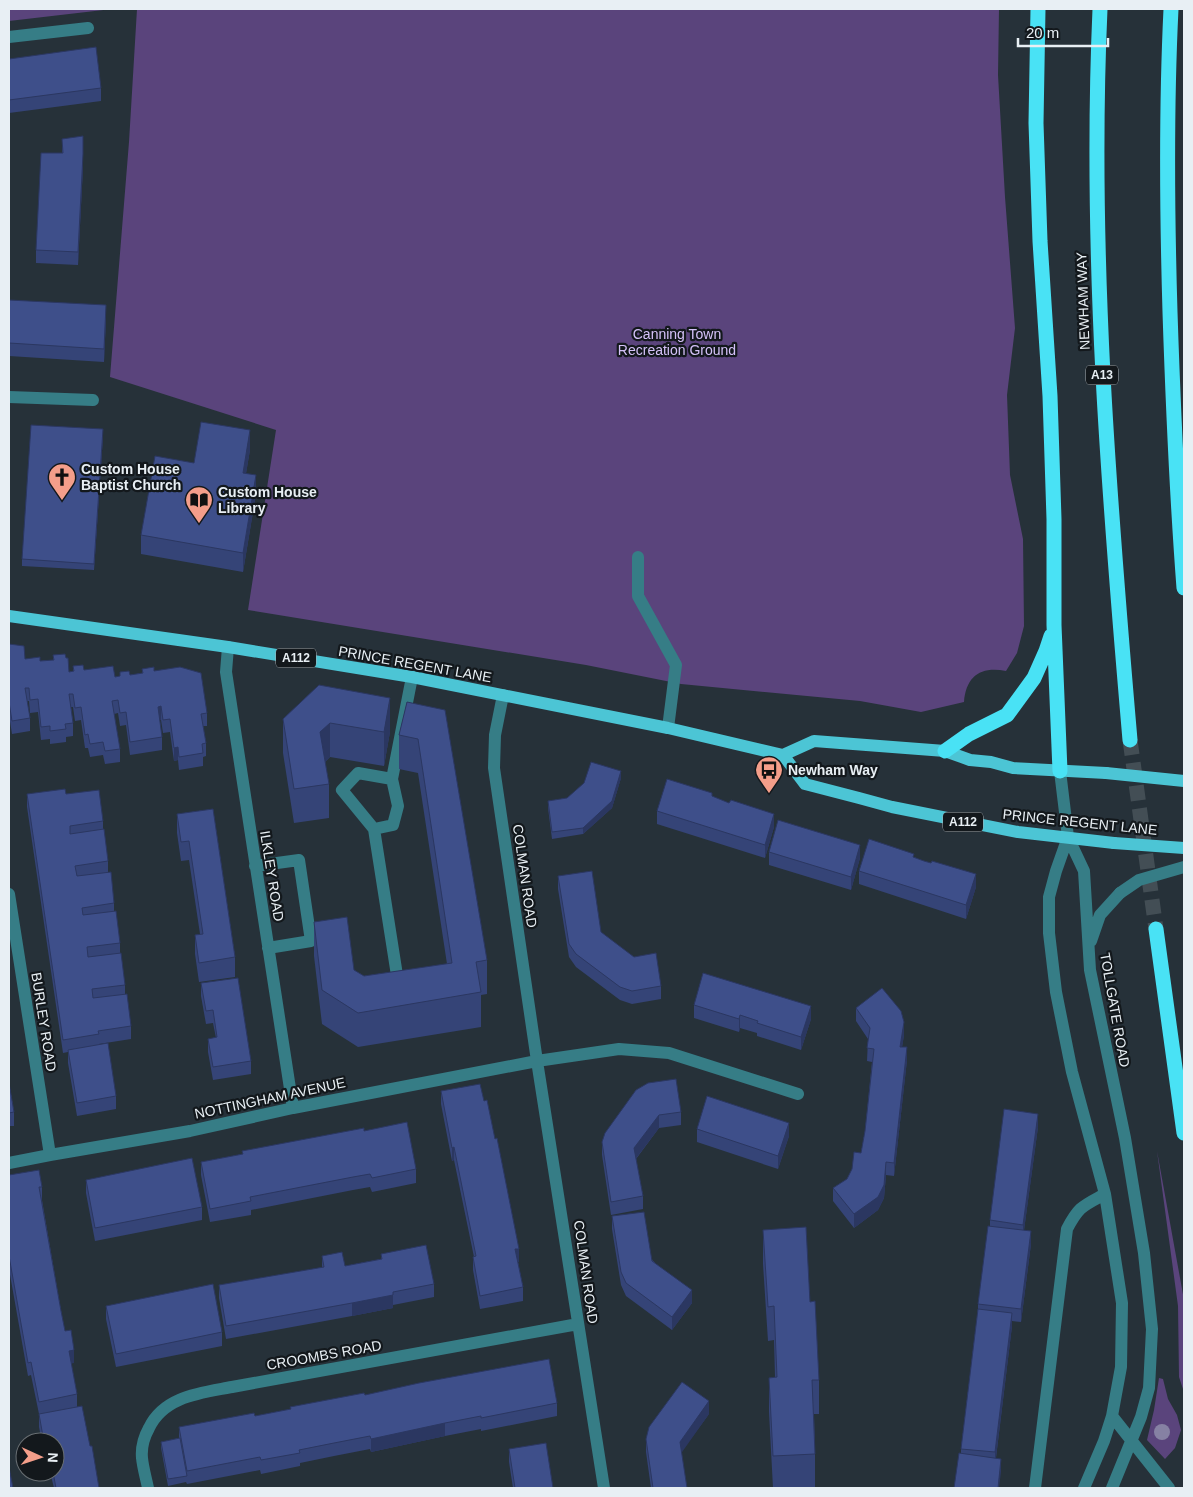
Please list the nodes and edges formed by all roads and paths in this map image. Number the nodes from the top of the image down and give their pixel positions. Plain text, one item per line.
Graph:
1 (1038, 9) edge
2 (1100, 9) edge
3 (1171, 9) edge
4 (88, 28) dead end
5 (9, 37) edge
6 (9, 396) edge
7 (93, 400) dead end
8 (638, 557) dead end
9 (1184, 588) edge
10 (9, 616) edge
11 (1054, 625) junction
12 (228, 648) junction
13 (412, 677) junction
14 (503, 695) junction
15 (668, 728) junction
16 (1130, 740) tunnel mouth
17 (945, 751) junction
18 (783, 755) junction
19 (1060, 771) junction
20 (392, 779) junction
21 (1184, 781) edge
22 (374, 829) junction
23 (1068, 837) junction
24 (1184, 848) edge
25 (255, 866) junction
26 (1184, 867) edge
27 (9, 894) edge
28 (1156, 929) tunnel mouth
29 (268, 948) junction
30 (1089, 949) junction
31 (399, 990) edge
32 (537, 1061) junction
33 (798, 1094) dead end
34 (293, 1108) junction
35 (1184, 1133) edge
36 (50, 1154) junction
37 (9, 1163) edge
38 (1105, 1194) junction
39 (578, 1324) junction
40 (1112, 1416) junction
41 (1130, 1441) junction
42 (148, 1488) edge
43 (604, 1488) edge
44 (1035, 1488) edge
45 (1084, 1488) edge
46 (1112, 1488) edge
47 (1169, 1488) edge

1 - 11 highway
2 - 16 highway, NEWHAM WAY / A13
3 - 9 highway
4 - 5 street
6 - 7 street
8 - 15 street
10 - 12 main road, PRINCE REGENT LANE / A112
11 - 17 highway
11 - 19 highway
12 - 13 main road, PRINCE REGENT LANE / A112
12 - 25 street, ILKLEY ROAD
13 - 14 main road, PRINCE REGENT LANE / A112
13 - 20 street
14 - 15 main road, PRINCE REGENT LANE / A112
14 - 32 street, COLMAN ROAD
15 - 18 main road, PRINCE REGENT LANE / A112
17 - 18 main road
17 - 19 main road
18 - 23 main road, PRINCE REGENT LANE / A112
19 - 21 main road, bridge
19 - 23 street
20 - 22 street
20 - 22 street
22 - 31 street
23 - 24 main road, PRINCE REGENT LANE / A112, bridge
23 - 30 street, TOLLGATE ROAD
23 - 38 street
25 - 29 street, ILKLEY ROAD
25 - 29 street
26 - 30 street, bridge
27 - 36 street, BURLEY ROAD
28 - 35 highway
29 - 34 street, ILKLEY ROAD
30 - 41 street, TOLLGATE ROAD
32 - 33 street
32 - 34 street, NOTTINGHAM AVENUE
32 - 39 street, COLMAN ROAD
34 - 36 street, NOTTINGHAM AVENUE
36 - 37 street, NOTTINGHAM AVENUE
38 - 40 street
38 - 44 street
39 - 42 street, CROOMBS ROAD
39 - 43 street, COLMAN ROAD
40 - 41 street
40 - 45 street
41 - 46 street, TOLLGATE ROAD
41 - 47 street

